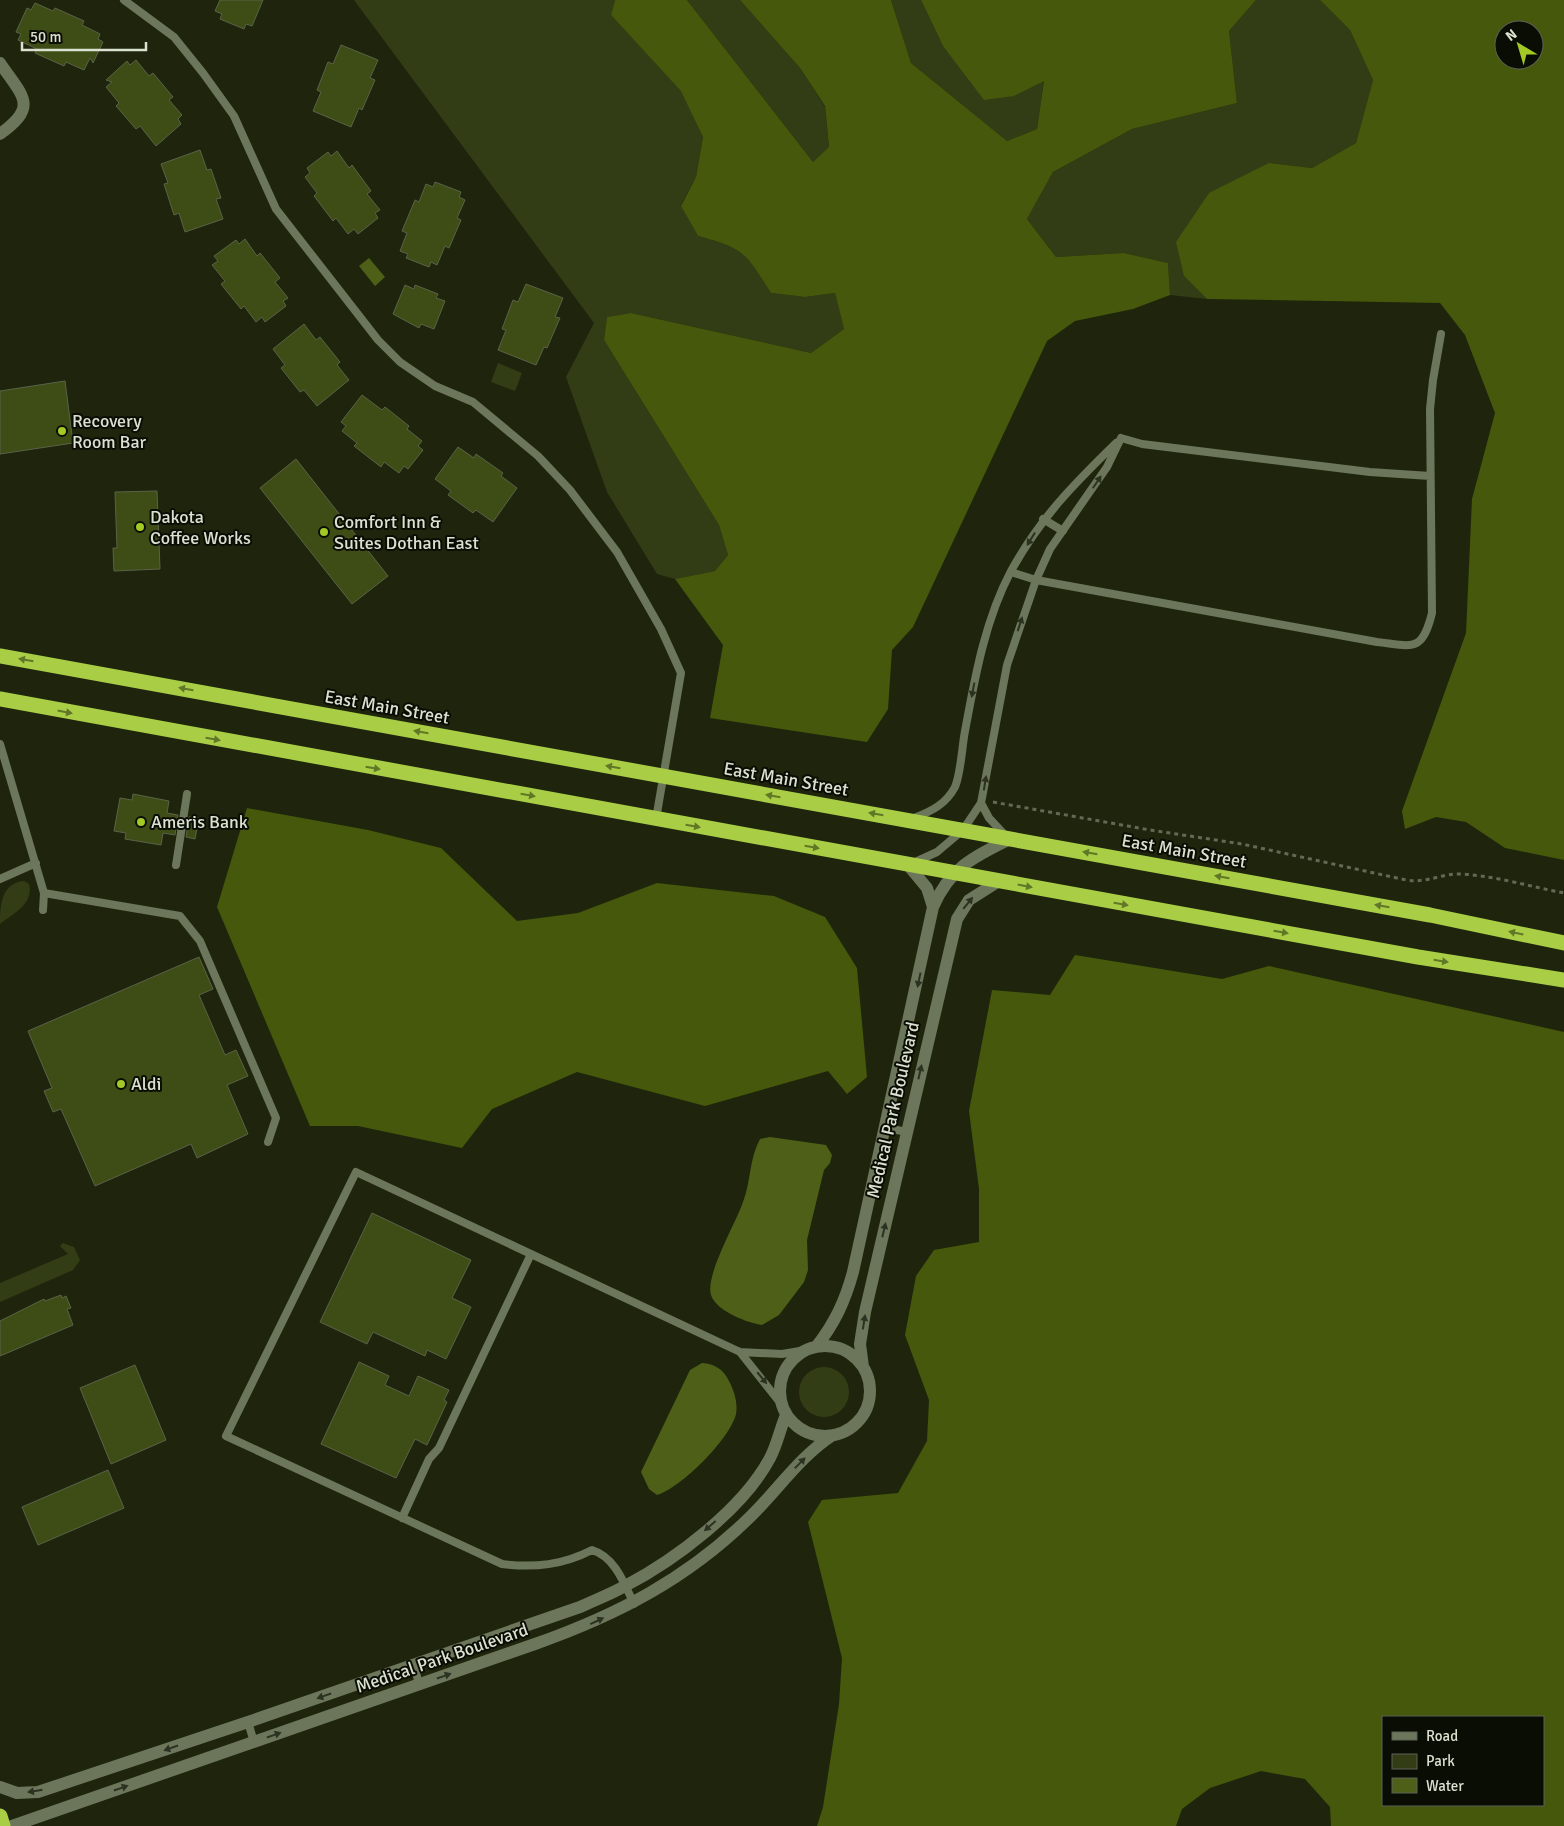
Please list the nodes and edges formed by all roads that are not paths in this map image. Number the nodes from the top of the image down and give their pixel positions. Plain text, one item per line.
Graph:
1 (124, 0) edge
2 (0, 63) edge
3 (0, 134) edge
4 (1441, 334) dead end
5 (1121, 438) junction
6 (1430, 476) junction
7 (1043, 520) junction
8 (1063, 532) junction
9 (1011, 572) junction
10 (1036, 580) junction
11 (0, 656) edge
12 (0, 700) edge
13 (0, 744) edge
14 (664, 776) junction
15 (187, 794) dead end
16 (982, 801) junction
17 (656, 819) junction
18 (910, 820) junction
19 (963, 830) junction
20 (1010, 839) junction
21 (36, 863) junction
22 (176, 865) dead end
23 (908, 865) junction
24 (954, 873) junction
25 (0, 878) edge
26 (999, 881) junction
27 (44, 893) junction
28 (933, 907) junction
29 (43, 910) dead end
30 (1564, 943) edge
31 (1564, 980) edge
32 (887, 1128) junction
33 (906, 1132) junction
34 (268, 1142) dead end
35 (531, 1254) junction
36 (811, 1349) junction
37 (740, 1352) junction
38 (863, 1367) junction
39 (784, 1410) junction
40 (834, 1435) junction
41 (402, 1518) junction
42 (625, 1586) junction
43 (634, 1604) junction
44 (414, 1665) junction
45 (419, 1684) junction
46 (248, 1722) junction
47 (254, 1742) junction
48 (0, 1787) edge
49 (0, 1816) edge
50 (4, 1826) edge
51 (12, 1826) edge

1 - 14 lane
2 - 3 street
4 - 6 lane
5 - 6 lane
5 - 7 lane
8 -> 5 lane
6 - 10 lane
7 - 8 lane
7 -> 9 lane
8 - 10 lane
9 - 10 lane
9 -> 18 lane
16 -> 10 lane
14 -> 11 highway, East Main Street
12 -> 17 highway
13 - 21 lane
14 - 17 lane
18 -> 14 highway, East Main Street
15 - 22 lane
16 - 19 lane
16 - 20 lane
17 -> 23 highway
18 - 19 highway, East Main Street
19 - 20 highway, East Main Street
19 - 23 lane
20 - 24 street, Medical Park Boulevard
30 -> 20 highway, East Main Street
21 - 25 lane
21 - 27 lane
23 - 24 highway
23 - 28 street
24 - 26 highway
24 - 28 street, Medical Park Boulevard
26 -> 31 highway
33 -> 26 street, Medical Park Boulevard
27 - 29 lane
27 - 34 lane
28 -> 32 street, Medical Park Boulevard
32 - 33 lane
32 - 36 street, Medical Park Boulevard
38 -> 33 street, Medical Park Boulevard
35 - 37 lane
35 - 41 lane
35 - 41 lane
36 - 37 lane
36 - 38 street
36 - 39 street
37 -> 39 lane
38 - 40 street
39 - 40 street
39 -> 42 street, Medical Park Boulevard
43 -> 40 street, Medical Park Boulevard
41 - 42 lane
42 - 43 lane
42 - 44 street, Medical Park Boulevard
45 -> 43 street, Medical Park Boulevard
44 - 45 lane
44 -> 46 street, Medical Park Boulevard
47 -> 45 street, Medical Park Boulevard
46 - 47 lane
46 -> 48 street, Medical Park Boulevard
51 -> 47 street, Medical Park Boulevard
49 - 50 highway

